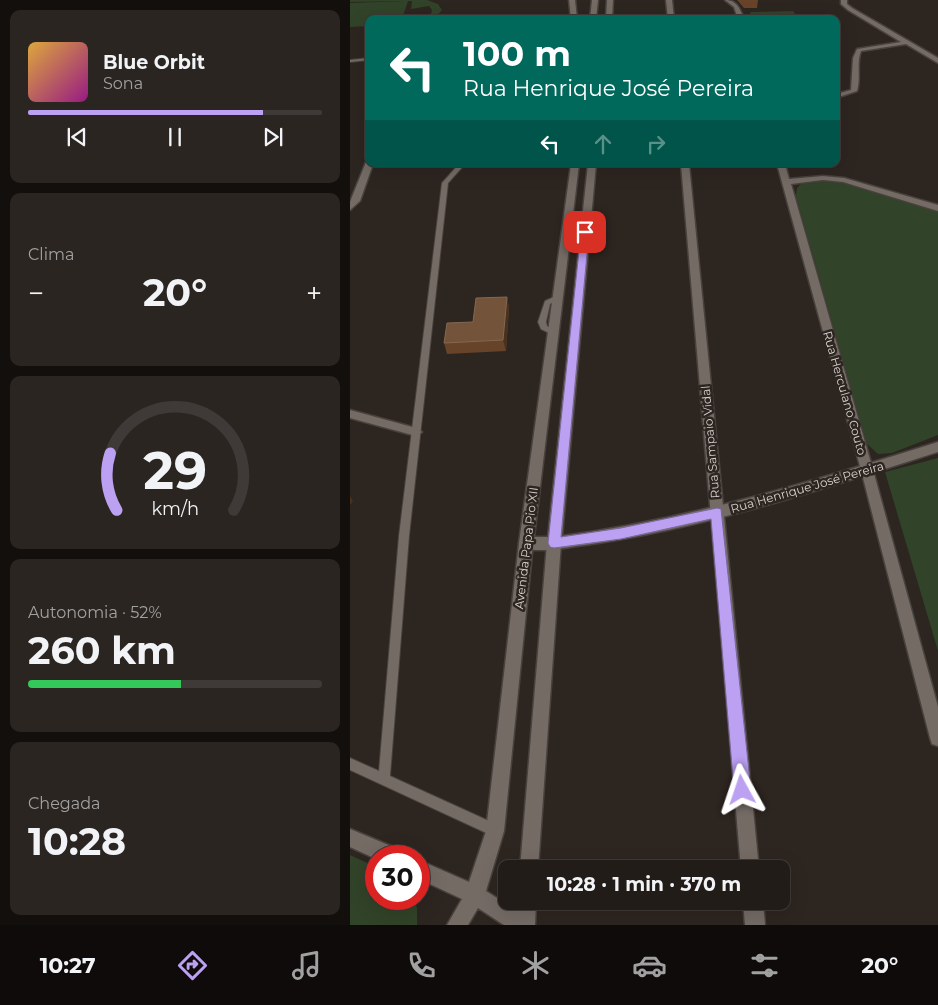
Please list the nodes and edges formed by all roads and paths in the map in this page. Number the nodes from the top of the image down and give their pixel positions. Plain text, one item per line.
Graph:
1 (572, 0) edge
2 (595, 0) edge
3 (610, 0) edge
4 (669, 0) edge
5 (728, 0) edge
6 (844, 0) edge
7 (574, 15) edge
8 (593, 15) edge
9 (609, 15) edge
10 (671, 15) edge
11 (739, 15) edge
12 (904, 42) junction
13 (365, 59) edge
14 (350, 61) edge
15 (938, 61) edge
16 (840, 95) edge
17 (368, 167) edge
18 (459, 167) edge
19 (575, 167) edge
20 (592, 167) edge
21 (685, 167) edge
22 (782, 167) edge
23 (786, 182) junction
24 (350, 206) edge
25 (938, 208) edge
26 (566, 232) junction
27 (585, 232) junction
28 (549, 364) junction
29 (572, 364) junction
30 (350, 414) edge
31 (416, 432) junction
32 (938, 447) edge
33 (867, 470) junction
34 (717, 513) junction
35 (526, 543) junction
36 (554, 543) junction
37 (938, 738) edge
38 (350, 764) edge
39 (384, 780) junction
40 (495, 831) junction
41 (350, 838) edge
42 (366, 845) edge
43 (530, 860) edge
44 (749, 860) edge
45 (430, 874) edge
46 (475, 895) junction
47 (525, 910) edge
48 (754, 910) edge
49 (457, 925) edge
50 (523, 925) edge
51 (755, 925) edge

1 - 7 street
2 - 8 street
3 - 9 street
4 - 10 street
5 - 11 street
6 - 12 street
12 - 15 street
12 - 16 street
13 - 14 lane
17 - 24 street
18 - 31 lane
19 - 26 street, Avenida Papa Pio XII
20 - 27 street
21 - 34 street, Rua Sampaio Vidal
22 - 23 street, Rua Herculano Couto
23 - 25 street
23 - 33 street, Rua Herculano Couto
26 - 27 street
26 - 28 street, Avenida Papa Pio XII
27 - 29 street
28 - 29 street
28 - 35 street, Avenida Papa Pio XII
29 - 36 street
30 - 31 street
31 - 39 lane
32 - 33 street, Rua Henrique José Pereira
33 - 34 street, Rua Henrique José Pereira
33 - 37 street, Rua Herculano Couto
34 - 36 street, Rua Henrique José Pereira
34 - 44 street, Rua Sampaio Vidal
35 - 36 street, Rua Henrique José Pereira
35 - 40 street, Avenida Papa Pio XII
36 - 43 street
38 - 39 lane
39 - 40 lane
40 - 46 street, Avenida Papa Pio XII
41 - 42 street
45 - 46 street
46 - 49 street, Avenida Papa Pio XII
46 - 50 street
47 - 50 street
48 - 51 street

